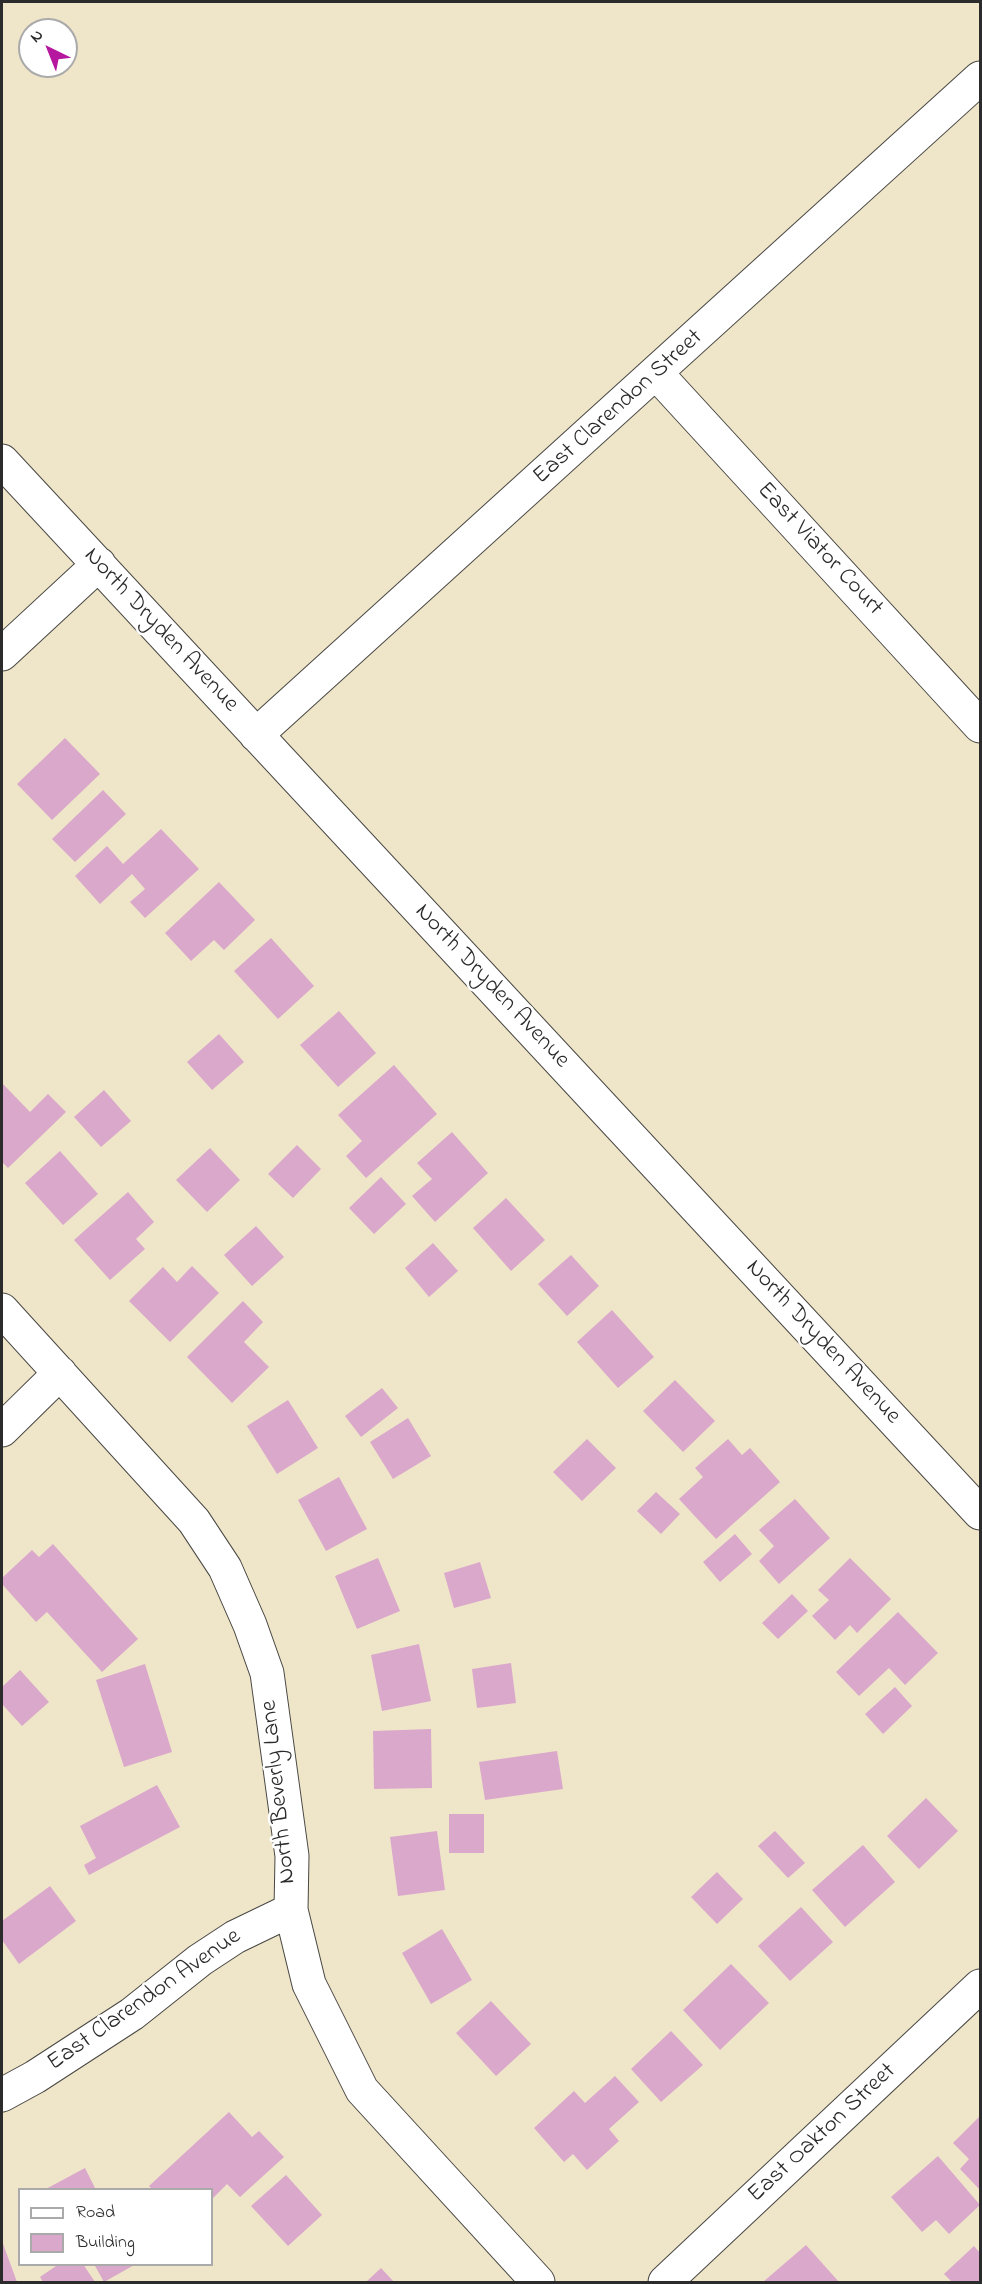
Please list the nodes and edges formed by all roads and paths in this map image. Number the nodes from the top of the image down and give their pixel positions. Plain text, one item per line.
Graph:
1 (981, 78) edge
2 (657, 374) junction
3 (2, 461) edge
4 (99, 564) junction
5 (2, 654) edge
6 (981, 726) edge
7 (256, 735) junction
8 (2, 1310) edge
9 (60, 1373) junction
10 (2, 1430) edge
11 (981, 1513) edge
12 (291, 1910) junction
13 (981, 1986) edge
14 (2, 2095) edge
15 (538, 2283) edge
16 (665, 2283) edge

1 - 2 street, East Clarendon Street
2 - 6 street, East Viator Court
2 - 7 street, East Clarendon Street
3 - 4 street, North Dryden Avenue
4 - 5 street
4 - 7 street, North Dryden Avenue
7 - 11 street, North Dryden Avenue
8 - 9 street, North Beverly Lane
9 - 10 street
9 - 12 street, North Beverly Lane
12 - 14 street, East Clarendon Avenue
12 - 15 street, North Beverly Lane
13 - 16 street, East Oakton Street

